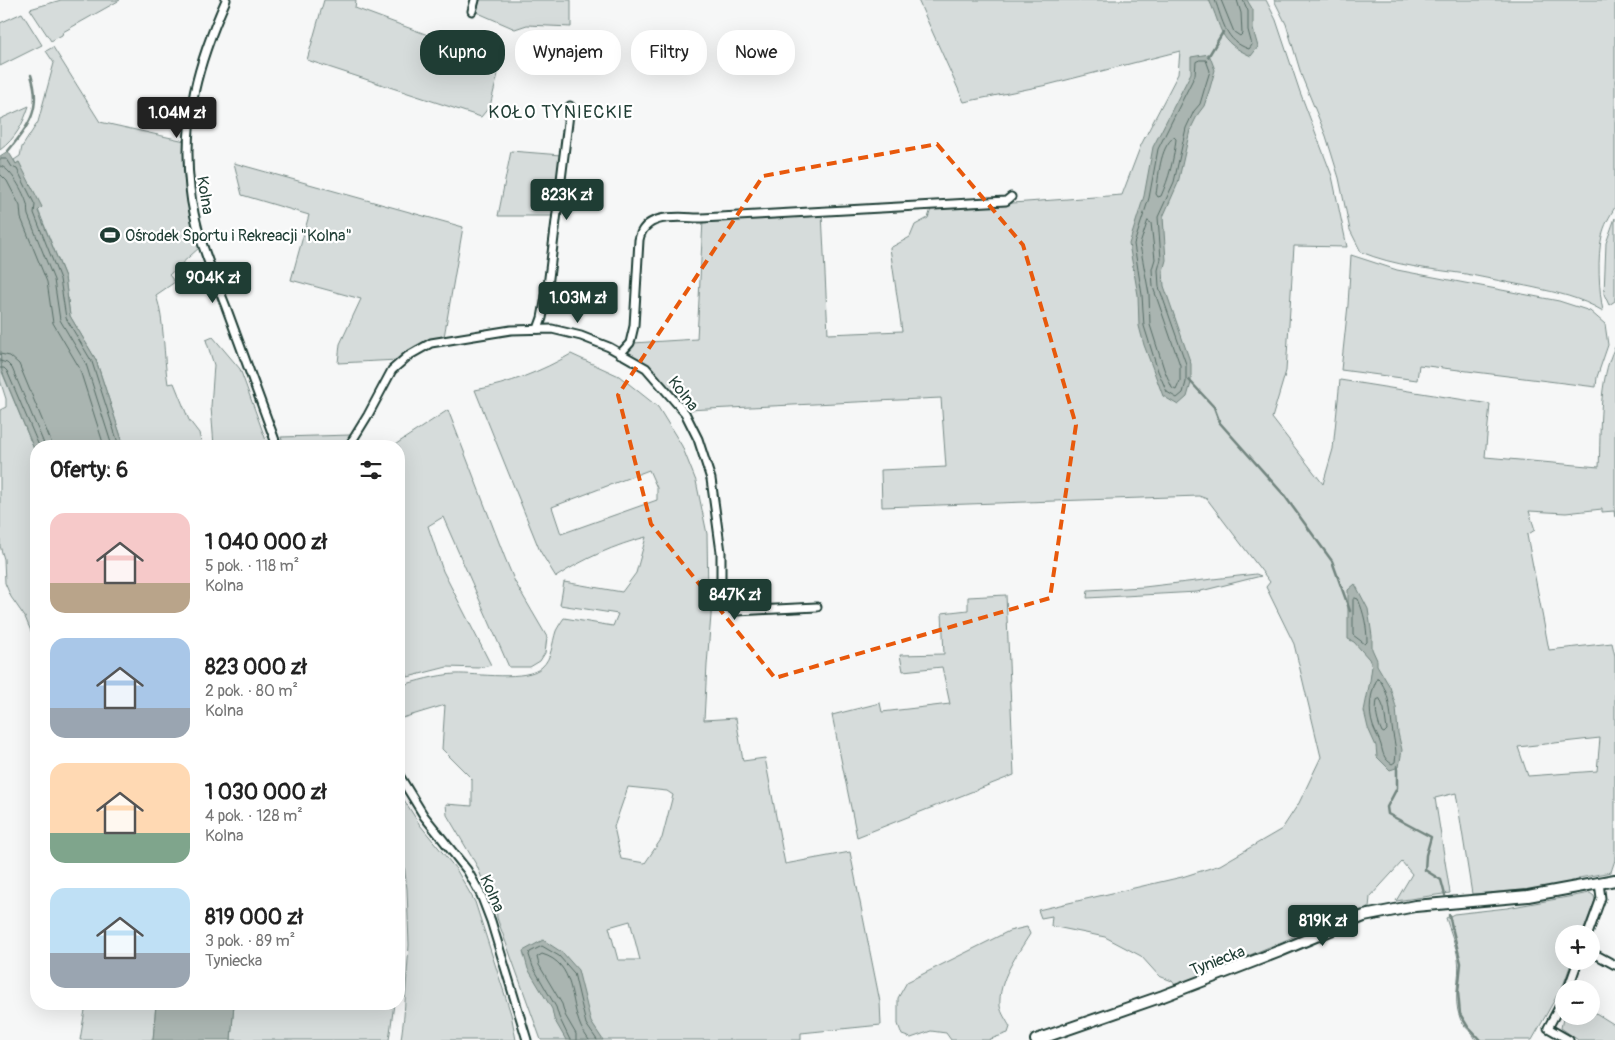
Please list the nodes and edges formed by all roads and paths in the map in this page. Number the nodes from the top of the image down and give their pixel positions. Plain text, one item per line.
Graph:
1 (226, 0) edge
2 (475, 0) edge
3 (472, 11) dead end
4 (570, 106) dead end
5 (1011, 197) dead end
6 (538, 329) junction
7 (620, 354) junction
8 (275, 440) edge
9 (353, 440) edge
10 (817, 607) dead end
11 (405, 785) edge
12 (1615, 880) edge
13 (1599, 883) junction
14 (1591, 925) edge
15 (1600, 957) edge
16 (1615, 965) edge
17 (1555, 1015) edge
18 (528, 1040) edge
19 (1036, 1040) edge
20 (1569, 1040) edge

1 - 8 street, Kolna
2 - 3 street
4 - 6 street
5 - 7 street
6 - 7 street, Kolna
6 - 9 street, Kolna
7 - 10 street, Kolna
11 - 18 street, Kolna
12 - 13 street, Tyniecka
13 - 14 street
13 - 19 street, Tyniecka
15 - 16 street
17 - 20 street

